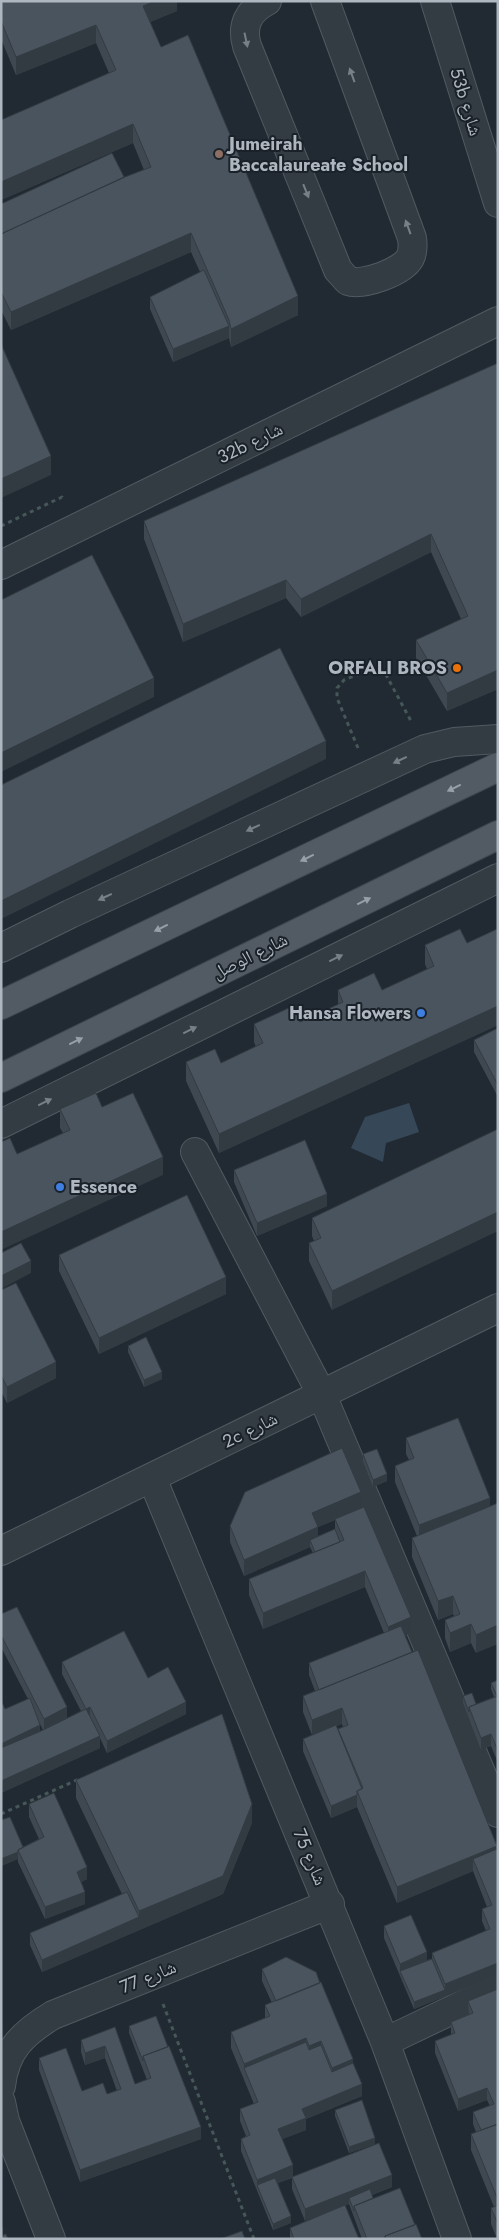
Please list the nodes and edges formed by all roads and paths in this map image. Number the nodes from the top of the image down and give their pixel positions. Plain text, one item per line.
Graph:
1 (267, 1) edge
2 (325, 1) edge
3 (435, 1) edge
4 (498, 203) edge
5 (498, 321) edge
6 (1, 565) edge
7 (498, 739) edge
8 (425, 749) junction
9 (498, 767) edge
10 (369, 774) junction
11 (498, 835) edge
12 (497, 882) edge
13 (1, 948) edge
14 (1, 1005) edge
15 (1, 1078) edge
16 (1, 1124) edge
17 (195, 1152) dead end
18 (498, 1308) edge
19 (322, 1395) junction
20 (152, 1478) junction
21 (1, 1551) edge
22 (83, 1778) edge
23 (498, 1813) edge
24 (1, 1814) edge
25 (330, 1904) junction
26 (152, 1975) junction
27 (498, 1988) edge
28 (386, 2042) junction
29 (1, 2086) edge
30 (1, 2102) edge
31 (51, 2239) edge
32 (254, 2239) edge
33 (457, 2239) edge

1 -> 2 street
3 - 4 street, 53b شارع
5 - 6 street, 32b شارع
7 - 8 street
8 -> 10 street
8 - 10 path
9 -> 14 main road
10 -> 13 street
15 -> 11 main road, شارع الوصل
16 -> 12 street
17 - 19 street
18 - 19 street, 2c شارع
19 - 20 street, 2c شارع
19 - 23 street
20 - 21 street, 2c شارع
20 - 25 street, شارع 75
22 - 24 path
25 - 26 street, شارع 77
25 - 28 street, شارع 75
26 - 29 street, شارع 77
26 - 32 path
27 - 28 street
28 - 33 street, شارع 75
30 - 31 street

